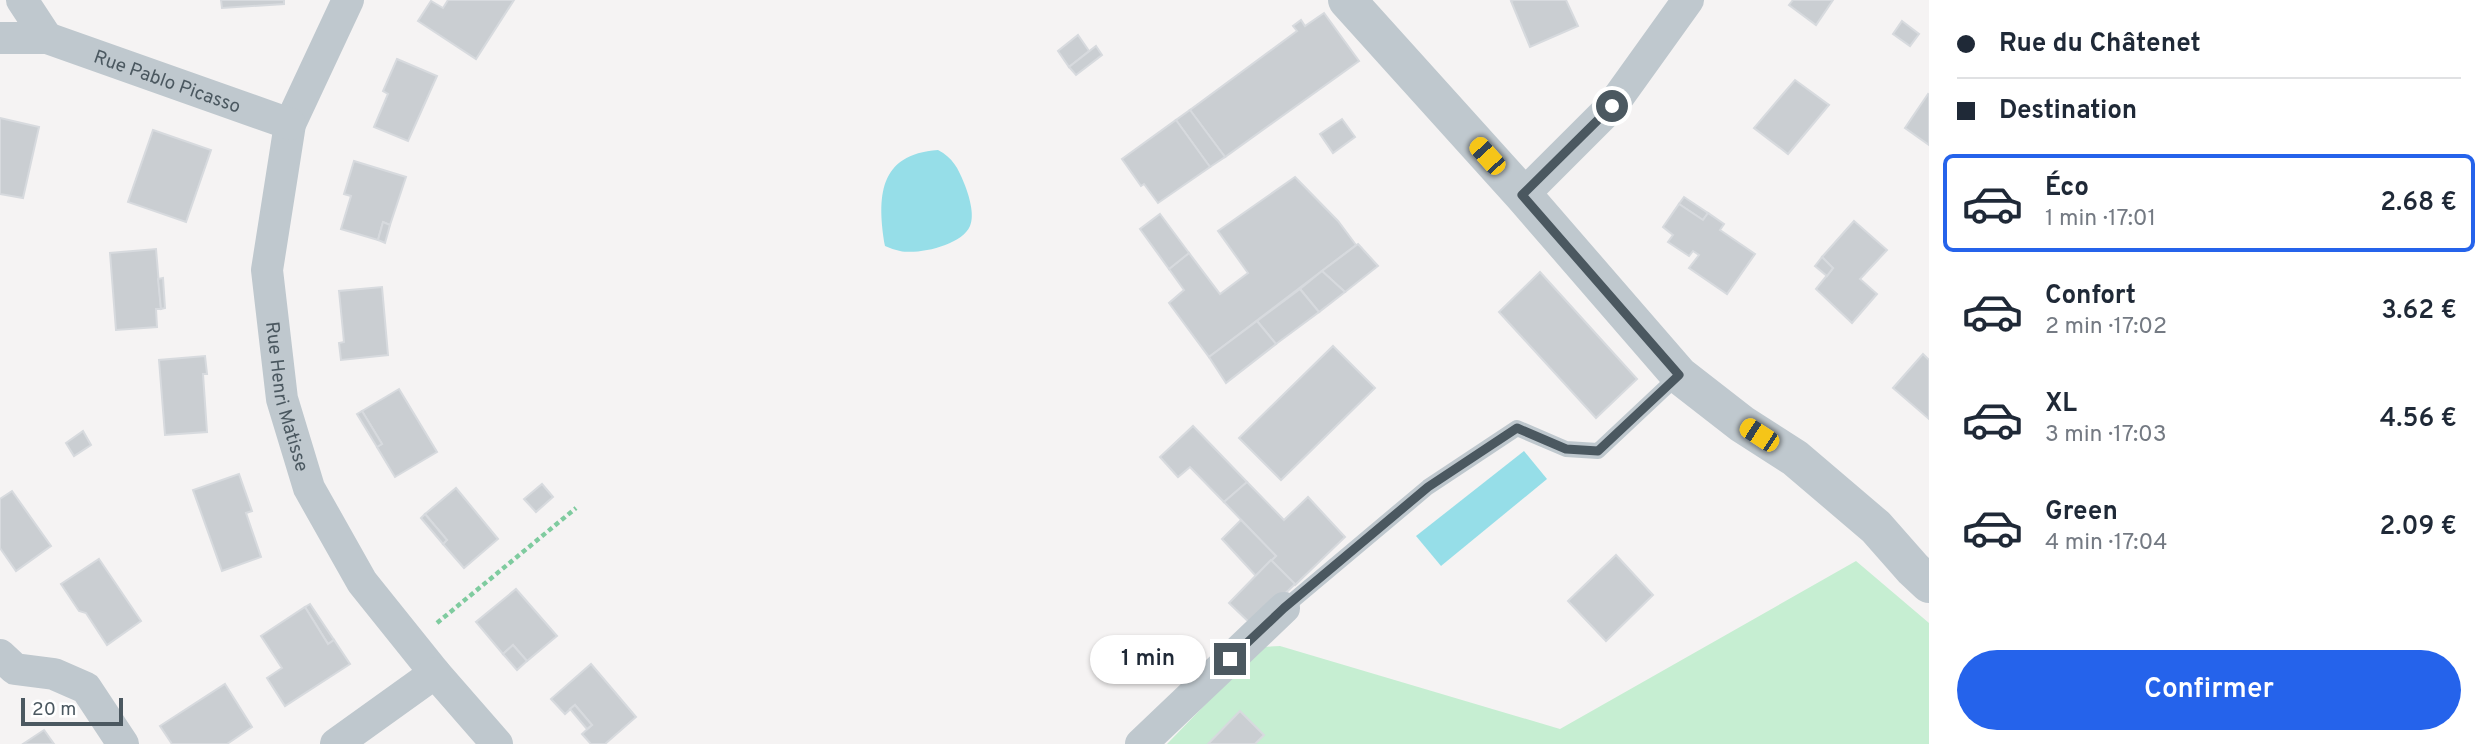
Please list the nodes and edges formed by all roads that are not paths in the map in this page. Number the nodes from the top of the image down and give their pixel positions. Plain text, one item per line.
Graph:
1 (22, 0) edge
2 (348, 0) edge
3 (1347, 0) edge
4 (1688, 0) edge
5 (0, 38) edge
6 (47, 38) junction
7 (290, 124) junction
8 (1522, 195) junction
9 (1679, 375) junction
10 (1929, 584) edge
11 (1284, 608) joint
12 (0, 655) edge
13 (435, 673) junction
14 (123, 744) edge
15 (336, 744) edge
16 (497, 744) edge
17 (1141, 744) edge

1 - 6 street
2 - 7 street, Rue Henri Matisse
3 - 8 street
4 - 8 street
5 - 6 street, Rue Pablo Picasso
6 - 7 street, Rue Pablo Picasso
7 - 13 street, Rue Henri Matisse
8 - 9 street
9 - 10 street
9 - 11 lane
11 - 17 street
12 - 14 street
13 - 15 street
13 - 16 street, Rue Henri Matisse

